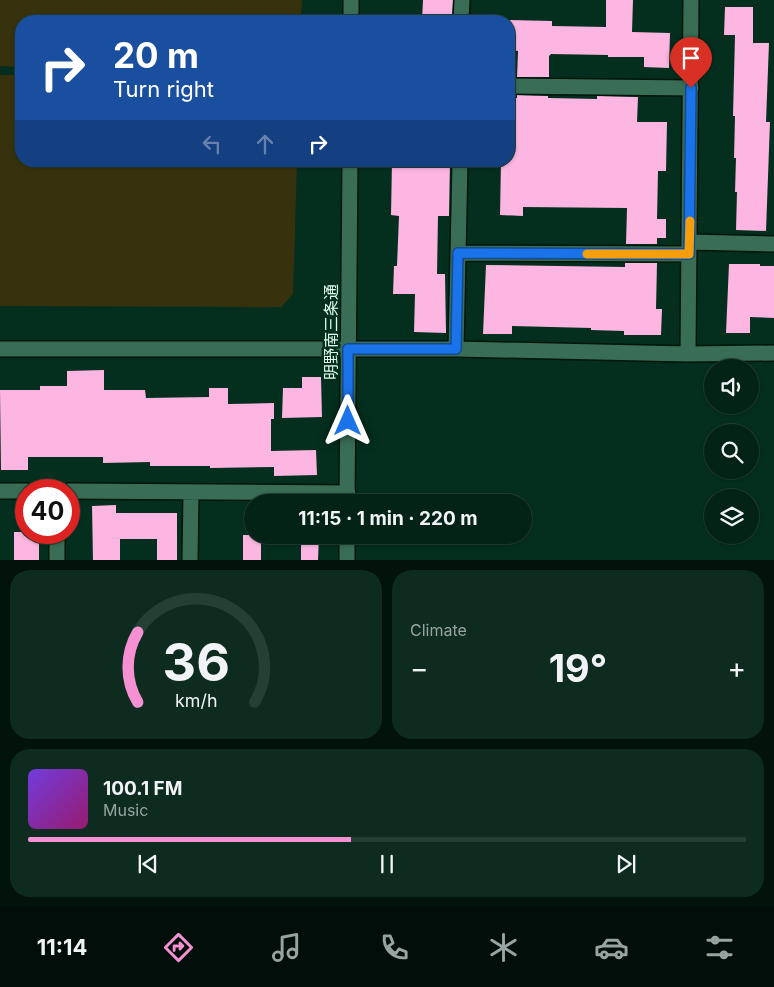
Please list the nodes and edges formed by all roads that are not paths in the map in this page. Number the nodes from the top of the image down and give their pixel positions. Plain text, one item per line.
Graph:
1 (352, 0) edge
2 (462, 0) edge
3 (692, 0) edge
4 (351, 15) edge
5 (461, 15) edge
6 (515, 86) edge
7 (691, 88) junction
8 (350, 167) edge
9 (460, 167) edge
10 (774, 244) edge
11 (689, 248) junction
12 (458, 253) junction
13 (0, 349) edge
14 (348, 349) junction
15 (456, 349) junction
16 (774, 353) edge
17 (688, 354) junction
18 (15, 490) edge
19 (0, 491) edge
20 (80, 491) edge
21 (191, 492) junction
22 (244, 494) edge
23 (347, 494) edge
24 (57, 544) edge
25 (347, 544) edge
26 (57, 560) edge
27 (190, 560) edge
28 (347, 560) edge

1 - 4 street
2 - 5 street
3 - 7 street
6 - 7 street
7 - 11 street
8 - 14 street, 明野南三条通
9 - 12 street
10 - 11 street
11 - 12 street
11 - 17 street
12 - 15 street
13 - 14 street
14 - 15 street
14 - 23 street, 明野南三条通
15 - 17 street
16 - 17 street
18 - 19 street
20 - 21 street
21 - 22 street
21 - 27 street
24 - 26 street
25 - 28 street

